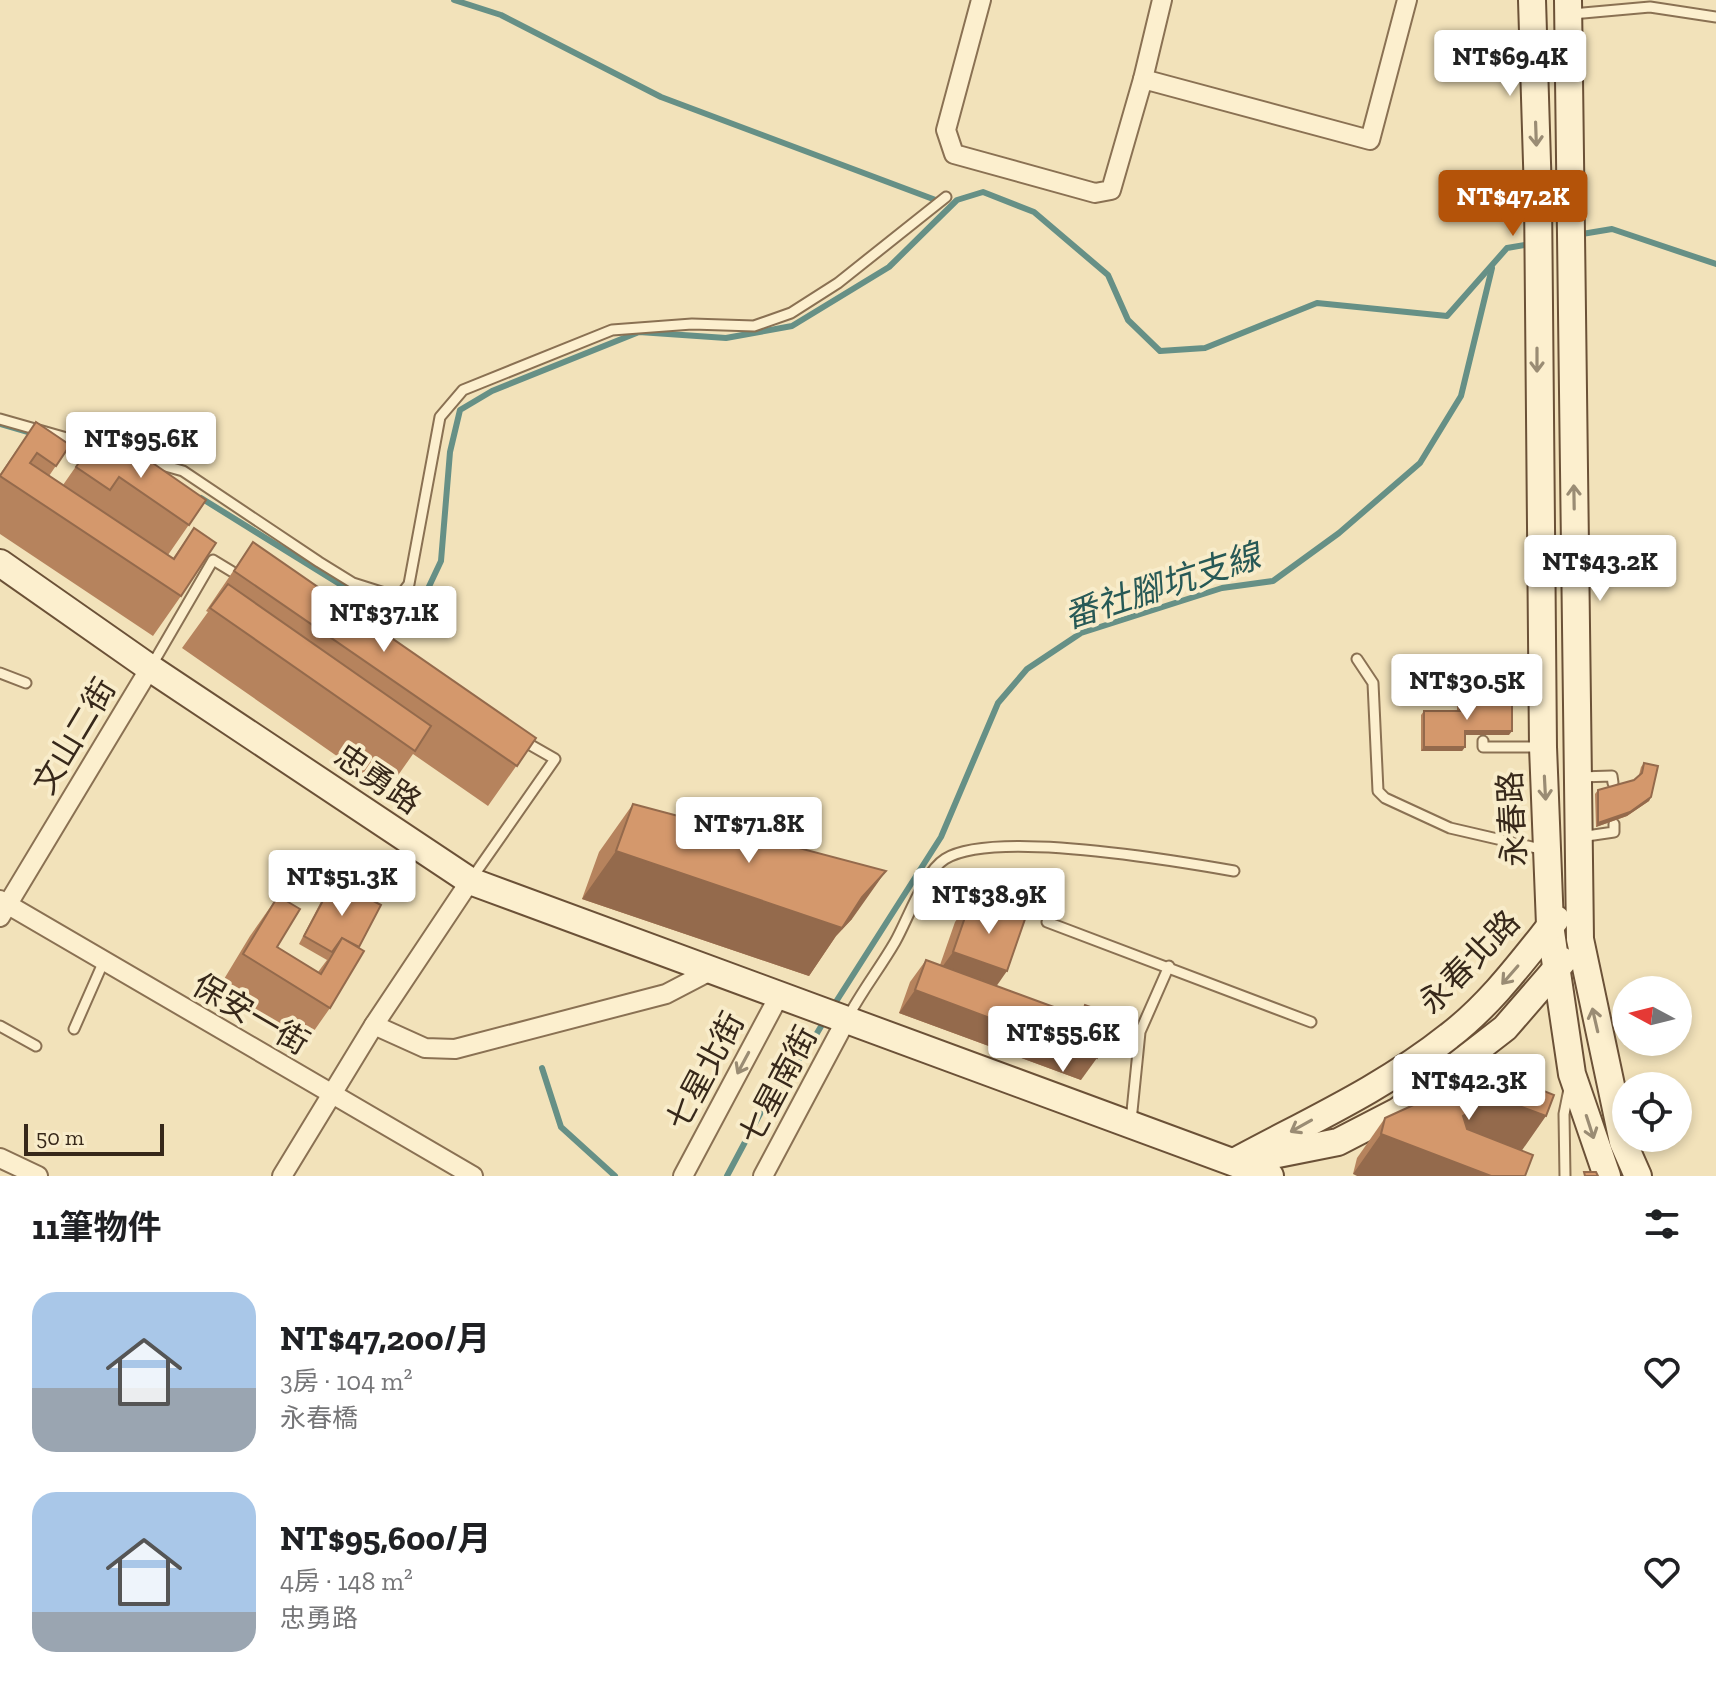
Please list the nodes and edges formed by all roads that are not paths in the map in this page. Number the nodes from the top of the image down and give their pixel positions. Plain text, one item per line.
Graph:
1 (981, 0) edge
2 (1162, 0) edge
3 (1407, 0) edge
4 (1532, 0) edge
5 (1568, 7) edge
6 (1716, 17) edge
7 (1143, 79) junction
8 (946, 197) dead end
9 (0, 419) edge
10 (0, 563) edge
11 (255, 584) edge
12 (1357, 659) dead end
13 (150, 668) junction
14 (0, 673) edge
15 (1542, 678) junction
16 (26, 683) dead end
17 (1482, 698) edge
18 (516, 737) edge
19 (1483, 741) dead end
20 (1543, 747) junction
21 (1577, 777) junction
22 (1613, 783) edge
23 (1614, 824) edge
24 (1577, 838) junction
25 (1548, 851) junction
26 (1234, 871) dead end
27 (470, 881) junction
28 (1577, 893) junction
29 (2, 907) edge
30 (1047, 922) dead end
31 (1550, 925) junction
32 (1580, 939) junction
33 (103, 963) junction
34 (1169, 966) junction
35 (714, 969) junction
36 (1556, 969) junction
37 (789, 998) junction
38 (840, 1018) junction
39 (1311, 1022) dead end
40 (374, 1025) junction
41 (0, 1026) edge
42 (74, 1029) dead end
43 (36, 1046) dead end
44 (1572, 1074) junction
45 (330, 1095) junction
46 (1130, 1124) junction
47 (0, 1158) edge
48 (1232, 1169) edge
49 (1643, 1174) edge
50 (38, 1176) edge
51 (282, 1176) edge
52 (473, 1176) edge
53 (683, 1176) edge
54 (763, 1176) edge
55 (1270, 1176) edge
56 (1565, 1176) edge
57 (1607, 1176) edge

1 - 7 street
2 - 7 street
3 - 7 street
4 -> 15 street, 永春路
5 - 6 lane
21 -> 5 street, 永春路
8 - 9 lane
10 - 13 street, 忠勇路
11 - 13 lane
12 - 25 lane
13 - 27 street, 忠勇路
13 - 29 street, 文山二街
14 - 16 lane
15 - 17 lane
15 - 20 street, 永春路
18 - 27 lane
19 - 20 lane
20 -> 25 street, 永春路
21 - 22 lane
21 - 24 street, 永春路
23 - 24 lane
24 - 28 street, 永春路
25 - 31 street, 永春路
26 - 38 lane
27 - 35 street, 忠勇路
27 - 40 street
28 - 31 street, 永春北路
28 - 32 street, 永春路
29 - 33 street, 保安一街
30 - 34 lane
31 - 36 street, 永春路
31 -> 48 street, 永春北路
32 - 36 street, 永春北路
49 -> 32 street, 永春路
33 - 42 lane
33 - 45 street, 保安一街
34 - 39 lane
34 - 46 lane
35 - 37 street, 忠勇路
35 - 40 street
36 - 44 street, 永春路
36 - 48 street, 永春北路
37 - 38 street, 忠勇路
37 -> 53 street, 七星北街
38 - 46 street
38 - 54 street, 七星南街
40 - 45 street
41 - 43 lane
44 - 56 lane
44 -> 57 street, 永春路
45 - 51 street
45 - 52 street, 保安一街
46 - 48 street
47 - 50 street
48 - 55 street

